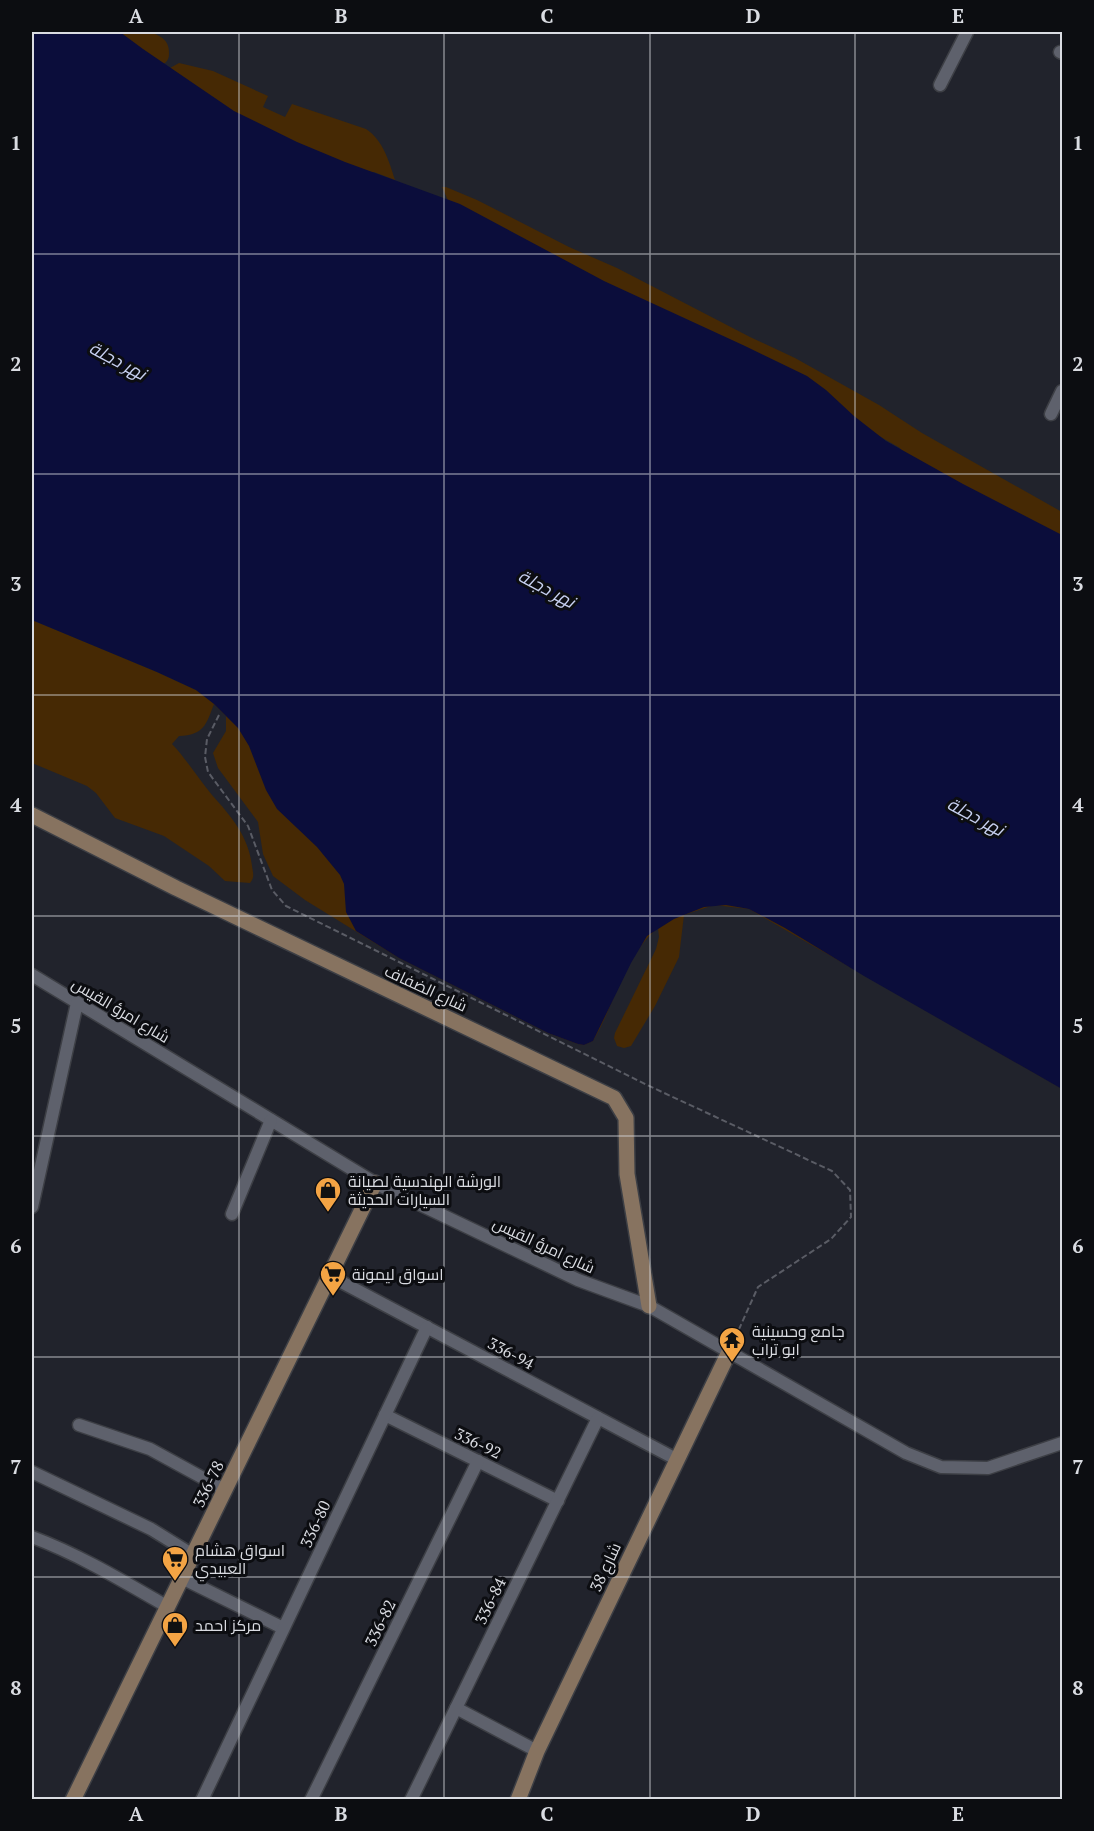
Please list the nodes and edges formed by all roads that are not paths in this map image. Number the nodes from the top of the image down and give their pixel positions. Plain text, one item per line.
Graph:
1 (967, 32) edge
2 (940, 85) dead end
3 (1062, 391) edge
4 (1051, 414) dead end
5 (32, 815) edge
6 (32, 975) edge
7 (77, 1003) junction
8 (271, 1120) junction
9 (375, 1183) junction
10 (32, 1207) edge
11 (232, 1214) dead end
12 (330, 1276) junction
13 (649, 1306) junction
14 (427, 1327) junction
15 (729, 1352) junction
16 (385, 1415) junction
17 (598, 1418) junction
18 (79, 1425) dead end
19 (1062, 1443) edge
20 (676, 1459) junction
21 (478, 1461) junction
22 (32, 1472) edge
23 (225, 1490) junction
24 (558, 1501) junction
25 (32, 1537) edge
26 (193, 1555) junction
27 (182, 1578) junction
28 (168, 1607) junction
29 (284, 1628) junction
30 (456, 1708) junction
31 (537, 1751) junction
32 (73, 1800) edge
33 (202, 1800) edge
34 (311, 1800) edge
35 (411, 1800) edge
36 (518, 1800) edge

1 - 2 street
3 - 4 street
5 - 13 street, شارع الضفاف
6 - 7 street, شارع امرؤ القيس
7 - 8 street, شارع امرؤ القيس
7 - 10 street
8 - 9 street, شارع امرؤ القيس
8 - 11 street
9 - 12 street, 336-78
9 - 13 street, شارع امرؤ القيس
12 - 14 street, 336-94
12 - 23 street, 336-78
13 - 15 street, شارع امرؤ القيس
14 - 16 street, 336-80
14 - 17 street, 336-94
15 - 19 street, شارع امرؤ القيس
15 - 20 street, شارع 38
16 - 21 street, 336-92
16 - 29 street, 336-80
17 - 20 street, 336-94
17 - 24 street, 336-84
18 - 23 street
20 - 31 street, شارع 38
21 - 24 street, 336-92
21 - 34 street, 336-82
22 - 26 street
23 - 26 street, 336-78
24 - 30 street, 336-84
25 - 28 street
26 - 27 street, 336-78
27 - 28 street, 336-78
27 - 29 street
28 - 32 street, 336-78
29 - 33 street, 336-80
30 - 31 street
30 - 35 street, 336-84
31 - 36 street, شارع 38

